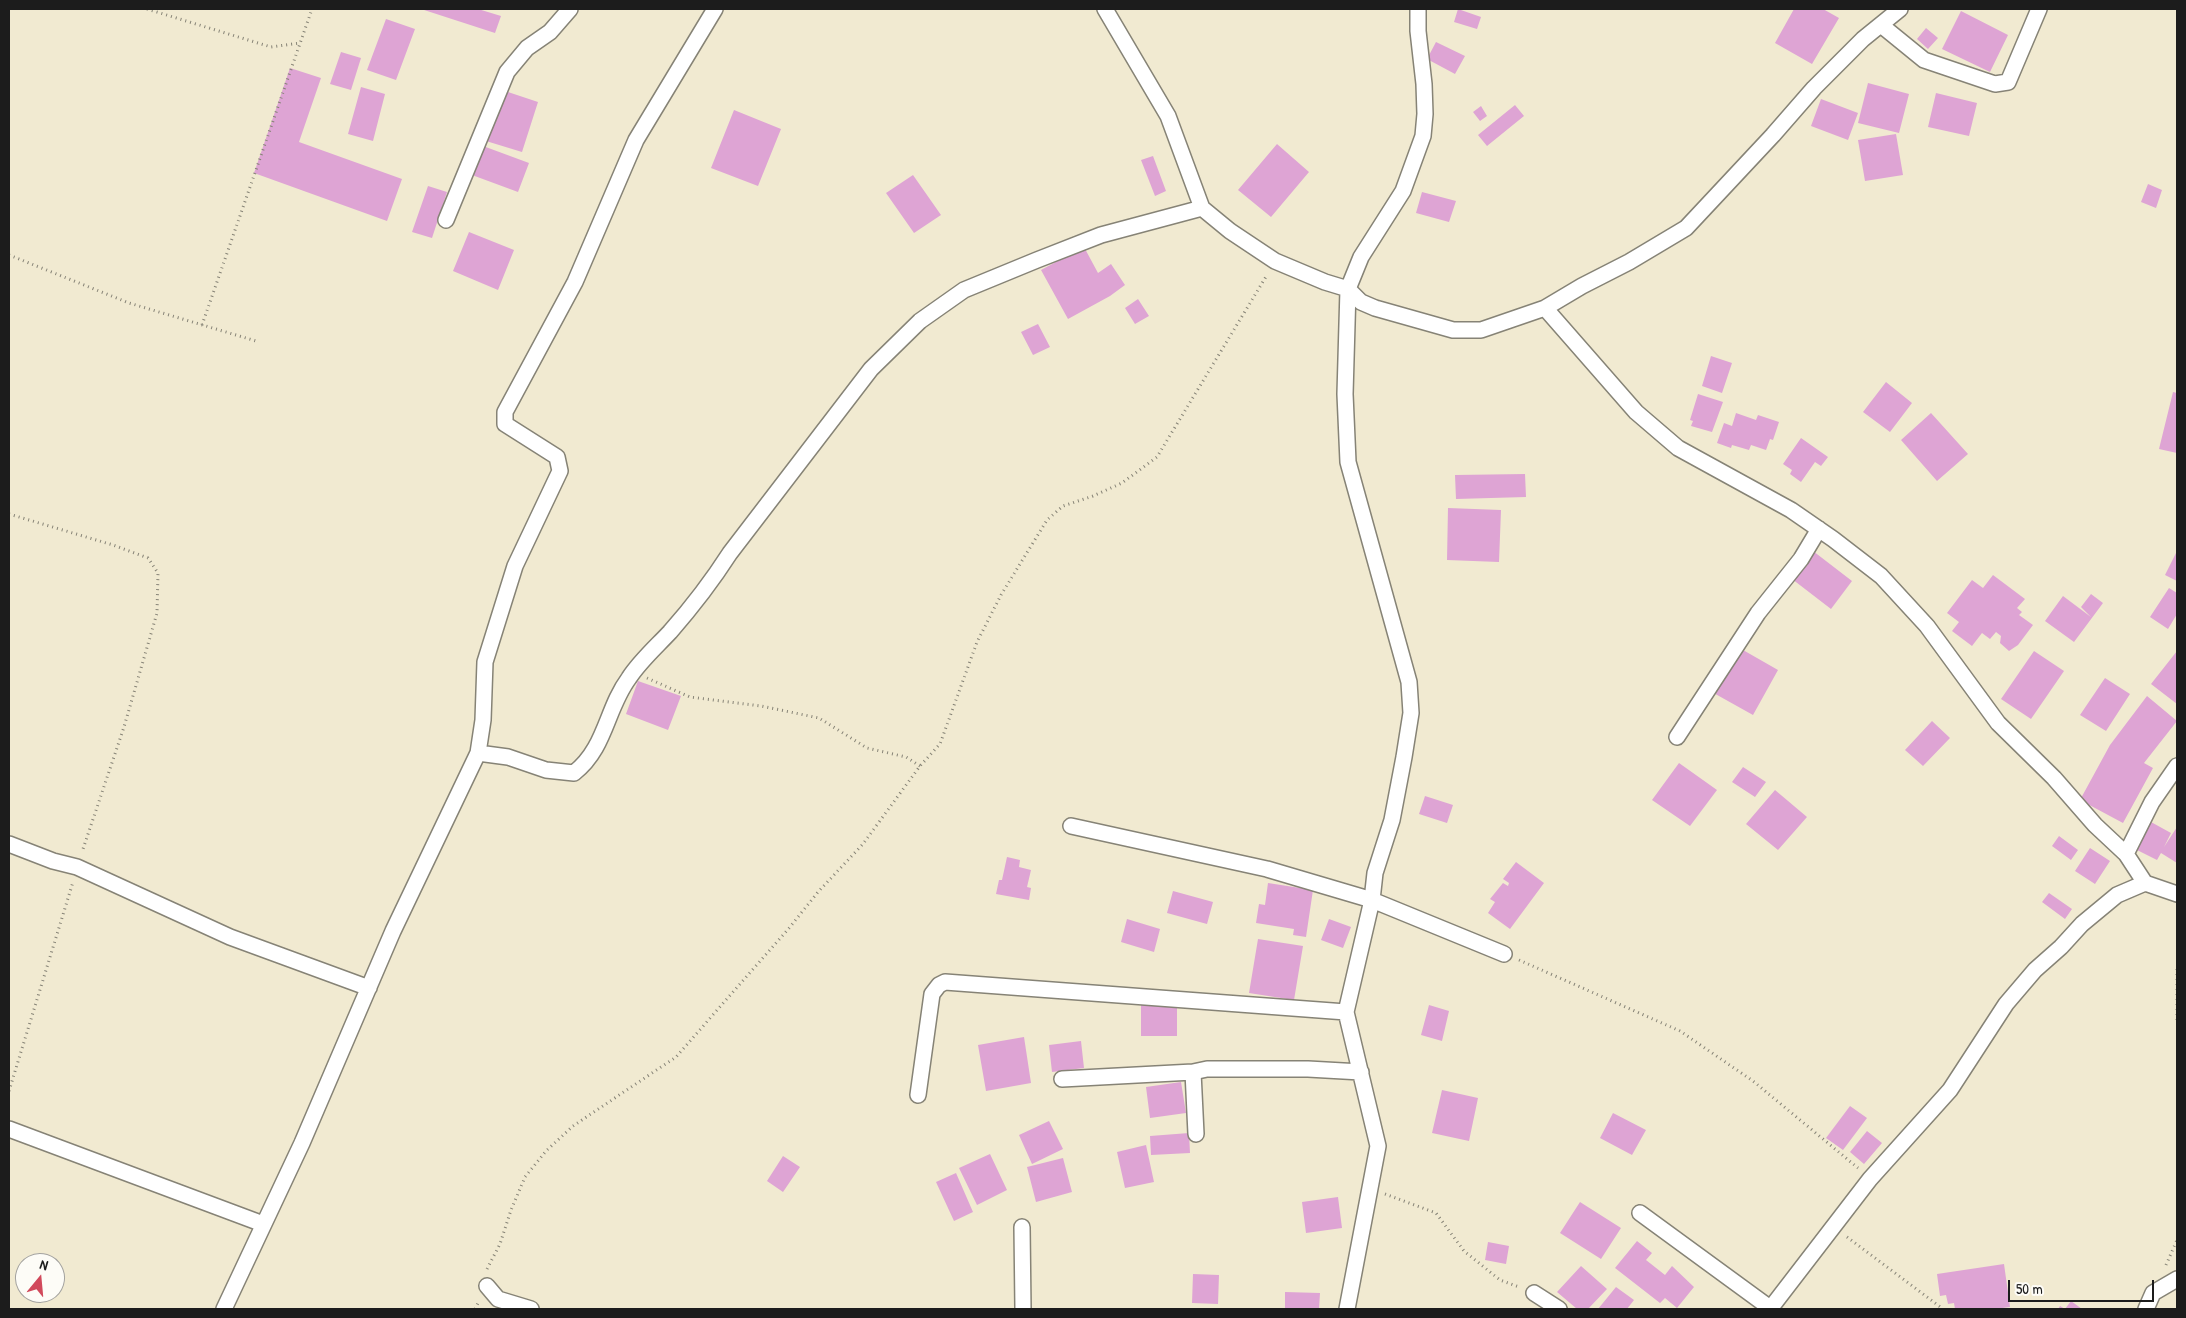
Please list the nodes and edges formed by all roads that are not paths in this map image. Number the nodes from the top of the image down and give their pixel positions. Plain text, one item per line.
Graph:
1 (570, 9) edge
2 (715, 9) edge
3 (1105, 9) edge
4 (1418, 9) edge
5 (1900, 9) edge
6 (2039, 9) edge
7 (1881, 25) junction
8 (1202, 208) junction
9 (446, 220) dead end
10 (1348, 289) junction
11 (1545, 308) junction
12 (1819, 529) junction
13 (1677, 737) dead end
14 (478, 753) junction
15 (2177, 766) edge
16 (1071, 826) dead end
17 (9, 844) edge
18 (2126, 854) junction
19 (2145, 883) junction
20 (2177, 894) edge
21 (1372, 900) junction
22 (1504, 954) road end
23 (369, 988) junction
24 (1346, 1012) junction
25 (1193, 1072) junction
26 (1361, 1072) junction
27 (1062, 1079) dead end
28 (918, 1095) dead end
29 (9, 1129) edge
30 (1196, 1134) dead end
31 (1640, 1214) dead end
32 (264, 1224) junction
33 (1022, 1227) dead end
34 (2177, 1279) edge
35 (487, 1286) road end
36 (1534, 1293) road end
37 (224, 1309) edge
38 (531, 1309) edge
39 (1023, 1309) edge
40 (1347, 1309) edge
41 (1560, 1309) edge
42 (1770, 1309) edge
43 (2146, 1309) edge

1 - 9 street
2 - 14 street
3 - 8 street
4 - 10 street
5 - 7 street
6 - 7 street
7 - 11 street
8 - 10 street
8 - 14 street
10 - 11 street
10 - 21 street
11 - 12 street
12 - 13 street
12 - 18 street
14 - 23 street
15 - 18 street
16 - 21 street
17 - 23 street
18 - 19 street
19 - 20 street
19 - 42 street
21 - 22 street
21 - 24 street
23 - 32 street
24 - 26 street
24 - 28 street
25 - 26 street
25 - 27 street
25 - 30 street
26 - 40 street
29 - 32 street
31 - 42 street
32 - 37 street
33 - 39 street
34 - 43 street
35 - 38 street
36 - 41 street

